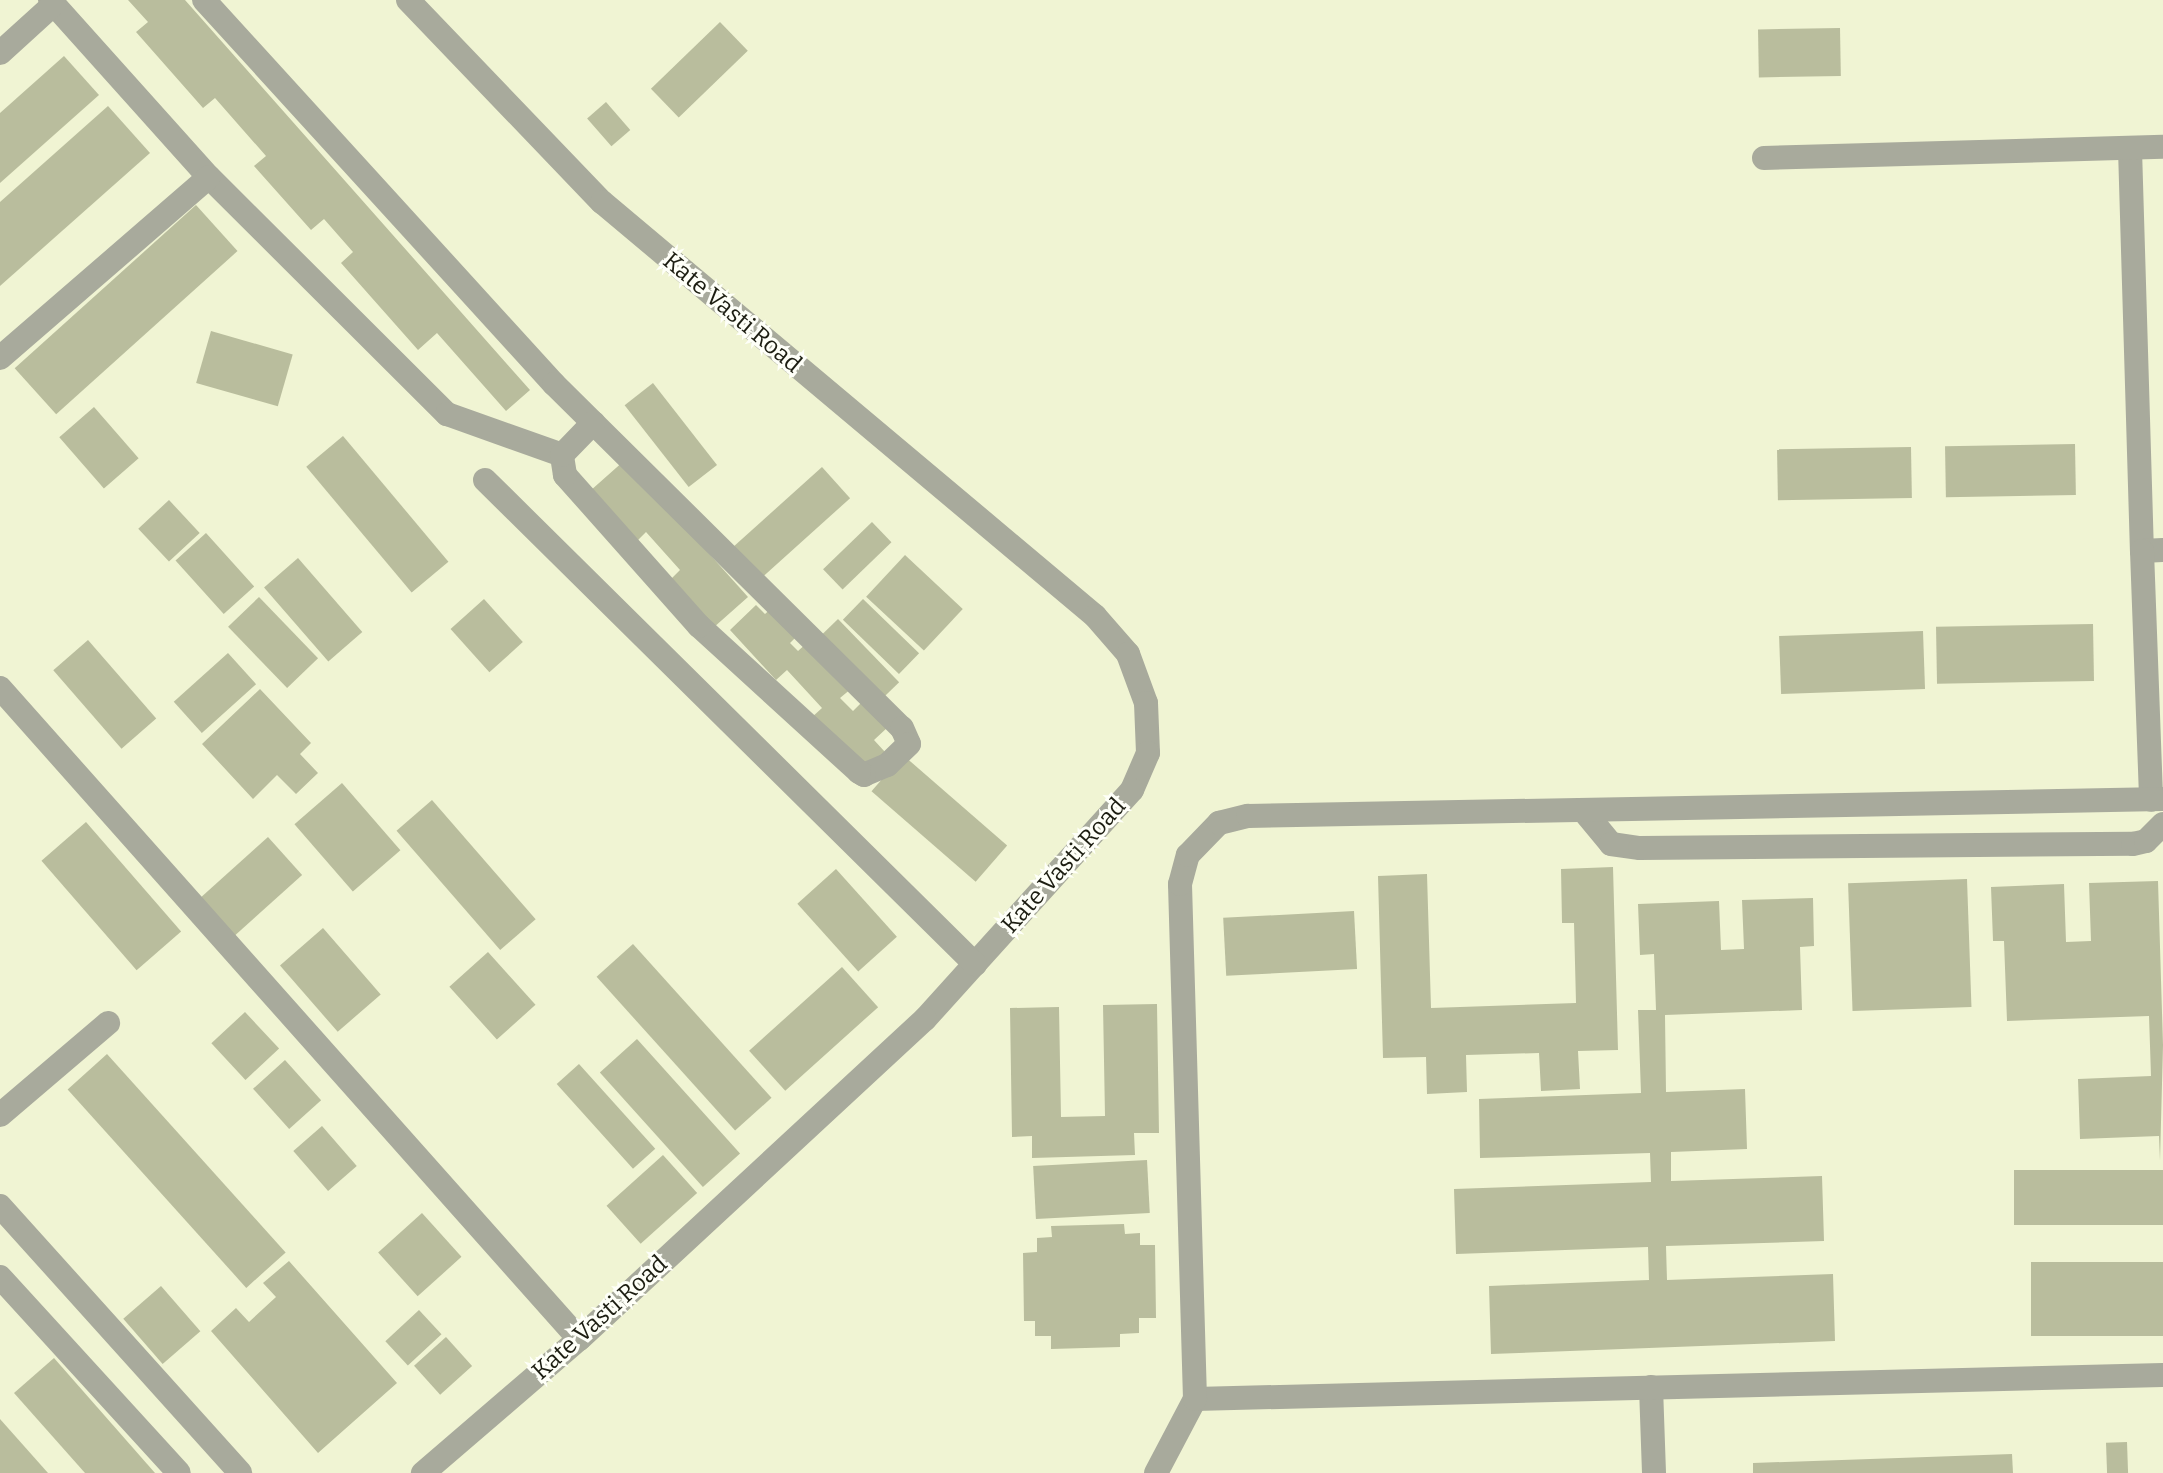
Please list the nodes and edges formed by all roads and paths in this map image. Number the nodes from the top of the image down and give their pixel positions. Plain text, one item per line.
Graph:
1 (204, 0) edge
2 (408, 0) edge
3 (52, 2) edge
4 (0, 53) edge
5 (2163, 147) edge
6 (2130, 149) junction
7 (1764, 158) dead end
8 (209, 177) junction
9 (0, 358) edge
10 (593, 423) junction
11 (562, 455) junction
12 (485, 480) dead end
13 (2152, 550) edge
14 (0, 688) edge
15 (2157, 800) edge
16 (1583, 810) junction
17 (2163, 824) edge
18 (975, 964) junction
19 (108, 1023) dead end
20 (0, 1115) edge
21 (0, 1206) edge
22 (0, 1277) edge
23 (579, 1339) junction
24 (2163, 1375) edge
25 (1651, 1387) junction
26 (1195, 1399) junction
27 (179, 1473) edge
28 (240, 1473) edge
29 (423, 1473) edge
30 (1156, 1473) edge
31 (1654, 1473) edge

1 - 10 street
2 - 18 street, Kate Vasti Road
3 - 4 street
3 - 8 street
5 - 6 street
6 - 7 street
6 - 13 street
8 - 9 street
8 - 11 street
10 - 11 street
10 - 11 street
12 - 18 street
13 - 15 street
14 - 23 street
15 - 16 street
16 - 17 street
16 - 26 street
18 - 23 street, Kate Vasti Road
19 - 20 street
21 - 28 street
22 - 27 street
23 - 29 street, Kate Vasti Road
24 - 25 street
25 - 26 street
25 - 31 street
26 - 30 street

